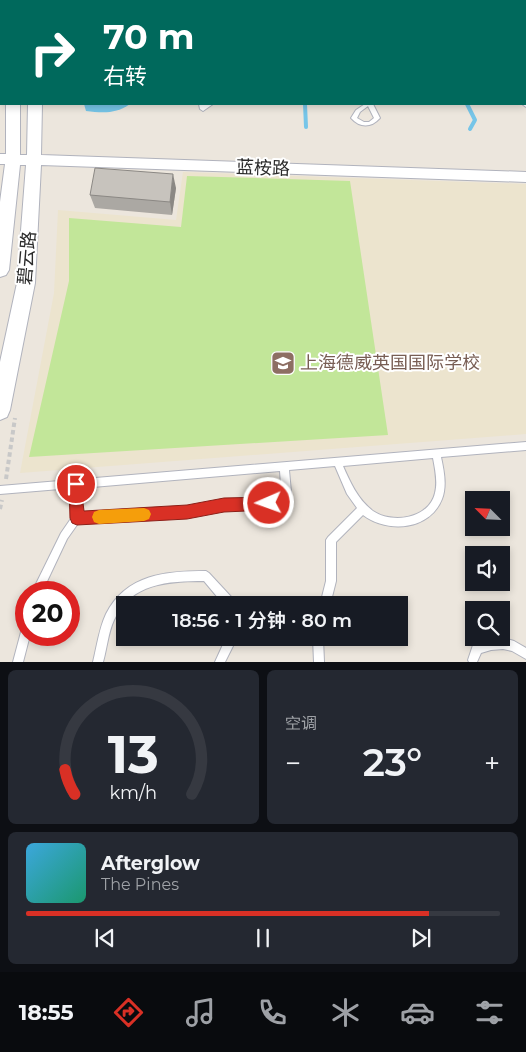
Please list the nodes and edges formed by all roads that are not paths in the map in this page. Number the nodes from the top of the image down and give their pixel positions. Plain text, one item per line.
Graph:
1 (13, 105) edge
2 (35, 105) edge
3 (7, 158) edge
4 (34, 159) junction
5 (526, 177) edge
6 (0, 270) edge
7 (0, 410) edge
8 (526, 446) edge
9 (436, 453) junction
10 (337, 461) junction
11 (284, 466) junction
12 (76, 484) junction
13 (0, 490) edge
14 (364, 508) junction
15 (77, 518) junction
16 (42, 581) edge
17 (125, 596) edge
18 (223, 596) edge
19 (327, 596) edge
20 (116, 608) edge
21 (22, 646) edge
22 (227, 646) edge
23 (318, 646) edge
24 (526, 654) edge
25 (473, 660) dead end
26 (18, 662) edge
27 (98, 662) edge
28 (220, 662) edge
29 (319, 662) edge

1 - 3 street, 碧云路
2 - 4 street, 碧云路
3 - 4 street, 蓝桉路
3 - 6 street, 碧云路
4 - 5 street, 蓝桉路
4 - 7 street, 碧云路
8 - 9 lane
9 - 10 lane
9 - 14 lane
10 - 11 lane
10 - 14 lane
11 - 12 lane
11 - 15 lane
12 - 13 lane
12 - 15 lane
14 - 19 lane
15 - 16 lane
17 - 18 lane
20 - 27 lane
21 - 26 lane
22 - 28 lane
23 - 29 lane
24 - 25 lane

